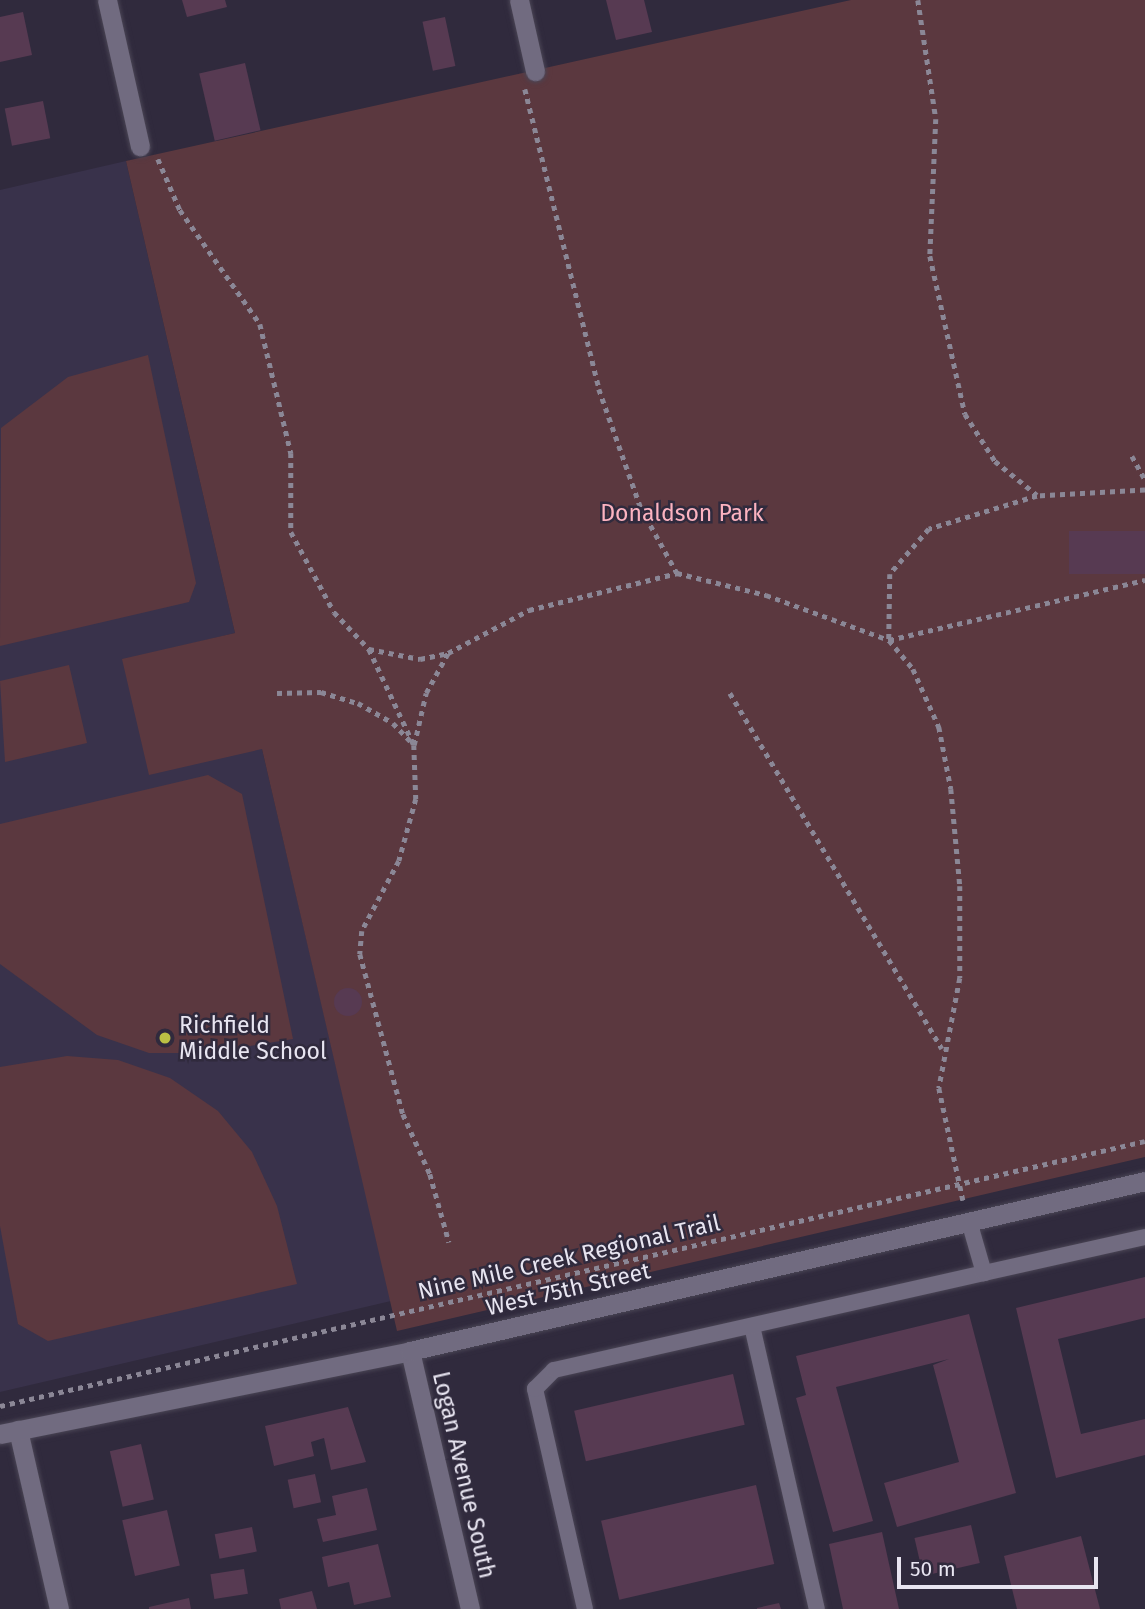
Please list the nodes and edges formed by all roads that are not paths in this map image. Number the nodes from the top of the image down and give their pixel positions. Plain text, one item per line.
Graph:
1 (107, 0) edge
2 (519, 0) edge
3 (535, 71) road end
4 (140, 146) road end
5 (1145, 1181) edge
6 (969, 1221) junction
7 (1145, 1237) edge
8 (984, 1273) junction
9 (752, 1325) junction
10 (410, 1351) junction
11 (9, 1432) edge
12 (59, 1609) edge
13 (470, 1609) edge
14 (585, 1609) edge
15 (817, 1609) edge

1 - 4 street
2 - 3 street
5 - 6 street, West 75th Street
6 - 8 lane
6 - 10 street, West 75th Street
7 - 8 lane
8 - 9 lane
9 - 14 lane
9 - 15 lane
10 - 11 street, West 75th Street
10 - 13 street, Logan Avenue South
11 - 12 street

